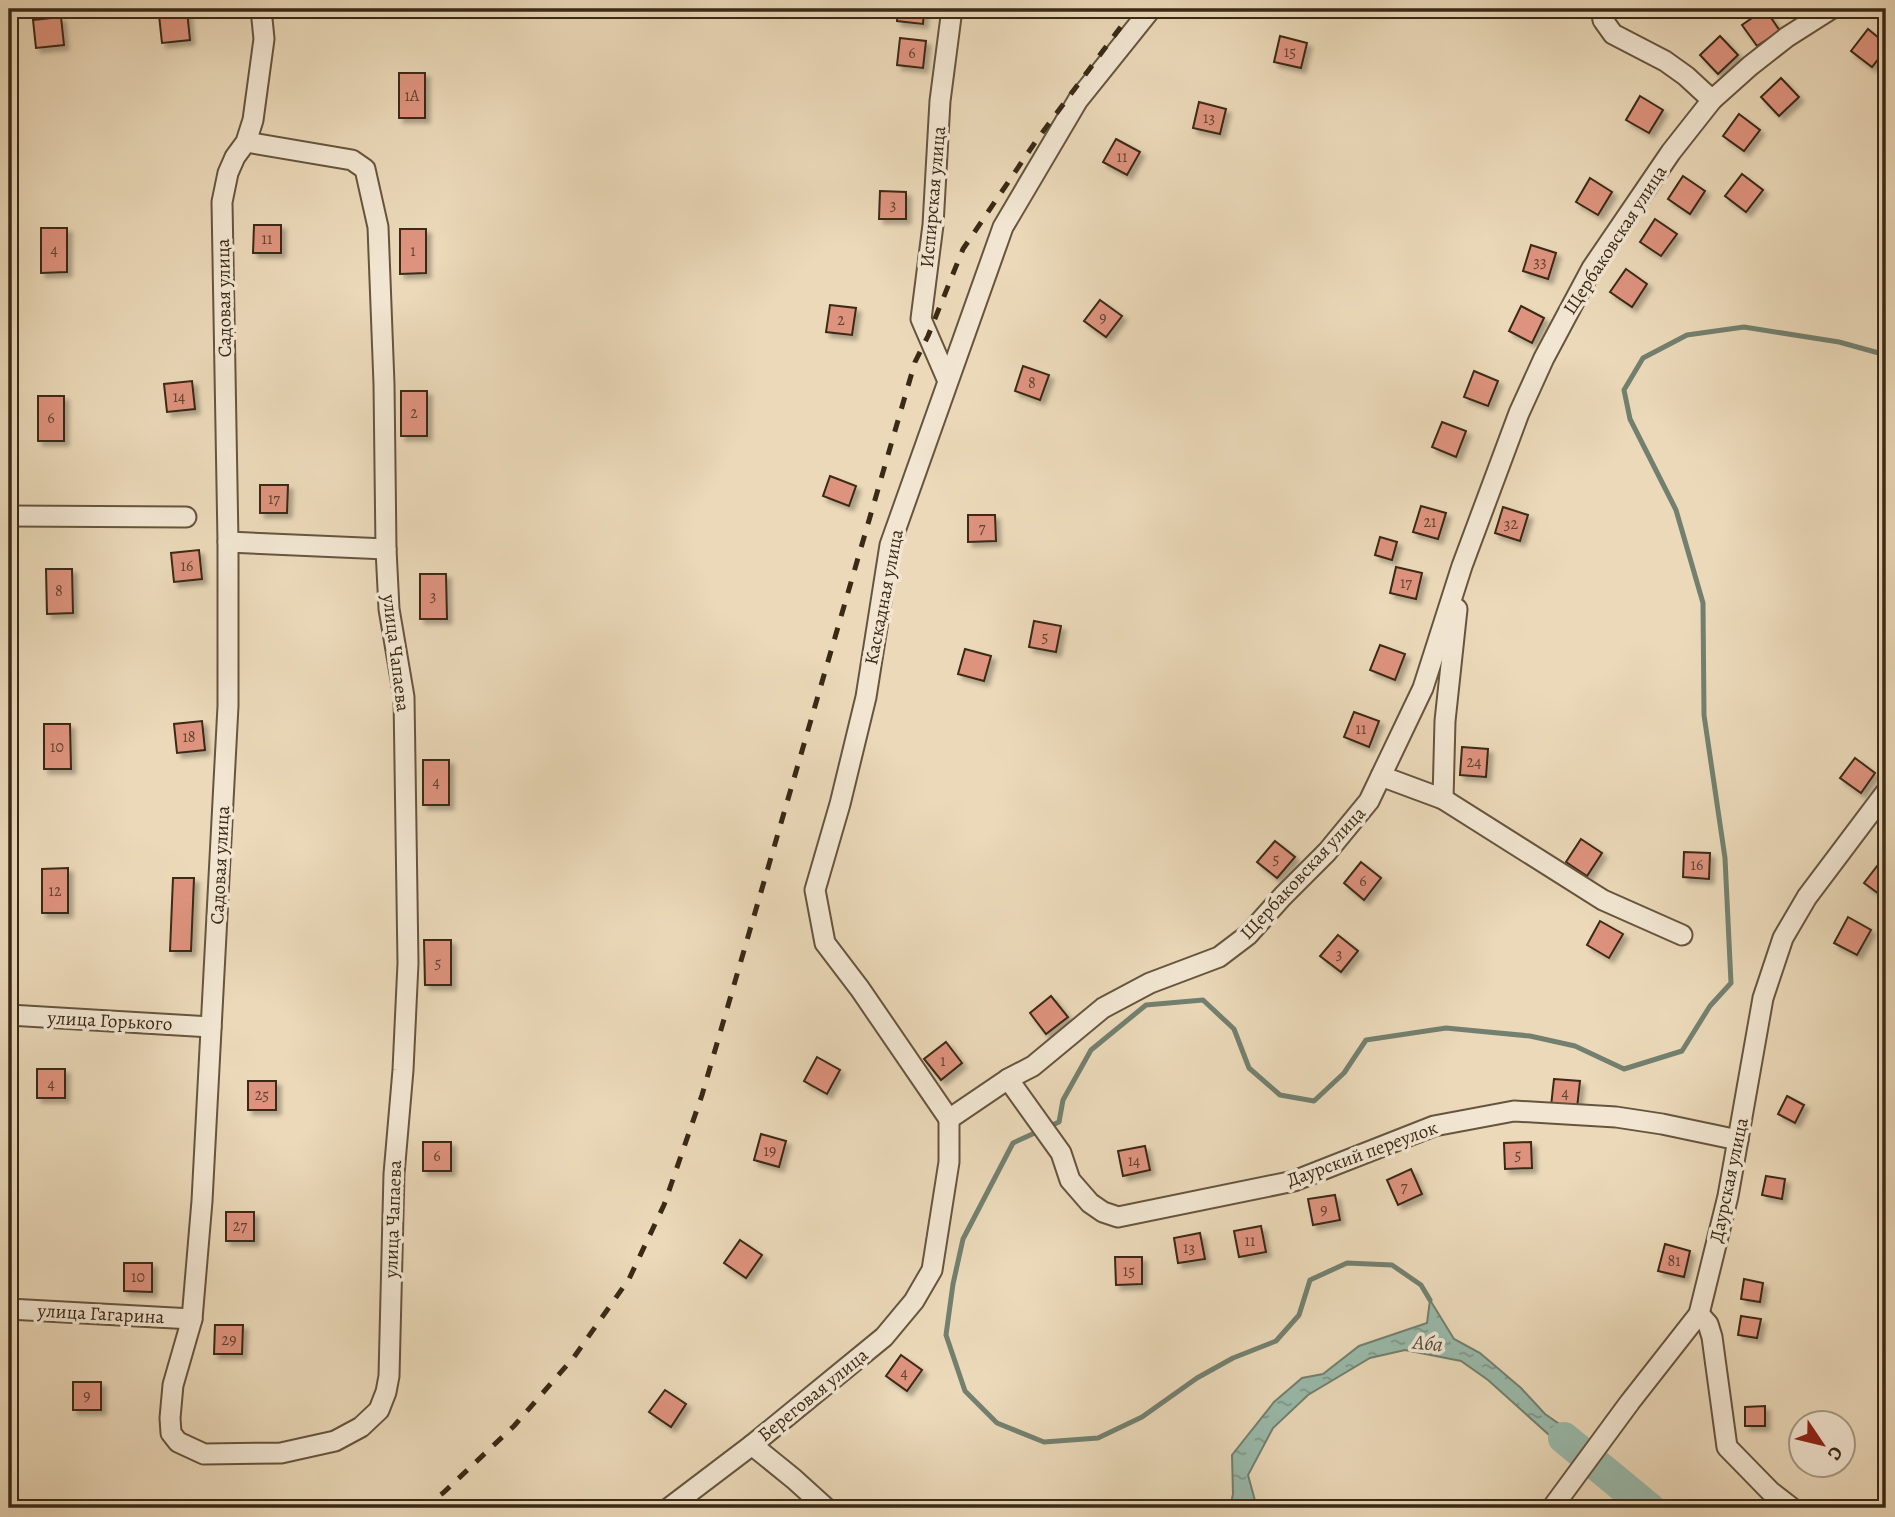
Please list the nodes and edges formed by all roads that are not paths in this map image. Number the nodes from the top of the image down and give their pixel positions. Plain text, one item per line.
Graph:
1 (261, 9) edge
2 (952, 9) edge
3 (1151, 9) edge
4 (1601, 9) edge
5 (1831, 9) edge
6 (1712, 100) junction
7 (246, 142) junction
8 (947, 379) junction
9 (9, 516) edge
10 (186, 517) dead end
11 (228, 542) junction
12 (386, 549) junction
13 (1462, 566) junction
14 (1381, 776) junction
15 (1886, 792) edge
16 (1443, 799) junction
17 (1682, 935) dead end
18 (9, 1015) edge
19 (211, 1027) junction
20 (1007, 1079) junction
21 (949, 1119) junction
22 (1738, 1140) junction
23 (9, 1309) edge
24 (1699, 1314) junction
25 (192, 1319) junction
26 (389, 1346) joint
27 (752, 1446) junction
28 (669, 1508) edge
29 (826, 1508) edge
30 (1552, 1508) edge
31 (1792, 1508) edge

1 - 7 street, Садовая улица
2 - 8 street, Испирская улица
3 - 8 street, Каскадная улица
4 - 6 street
5 - 6 street, Щербаковская улица
6 - 13 street, Щербаковская улица
7 - 11 street, Садовая улица
7 - 12 street, улица Чапаева
8 - 21 street, Каскадная улица
9 - 10 street
11 - 12 street
11 - 19 street, Садовая улица
12 - 26 street, улица Чапаева
13 - 14 street, Щербаковская улица
13 - 16 street, Щербаковская улица
14 - 16 street
14 - 20 street, Щербаковская улица
15 - 22 street, Даурская улица
16 - 17 street
18 - 19 street, улица Горького
19 - 25 street, Садовая улица
20 - 21 street, Щербаковская улица
20 - 22 street, Даурский переулок
21 - 27 street, Береговая улица
22 - 24 street, Даурская улица
23 - 25 street, улица Гагарина
24 - 30 street, Даурская улица
24 - 31 street
25 - 26 street, Садовая улица
27 - 28 street
27 - 29 street, Береговая улица

